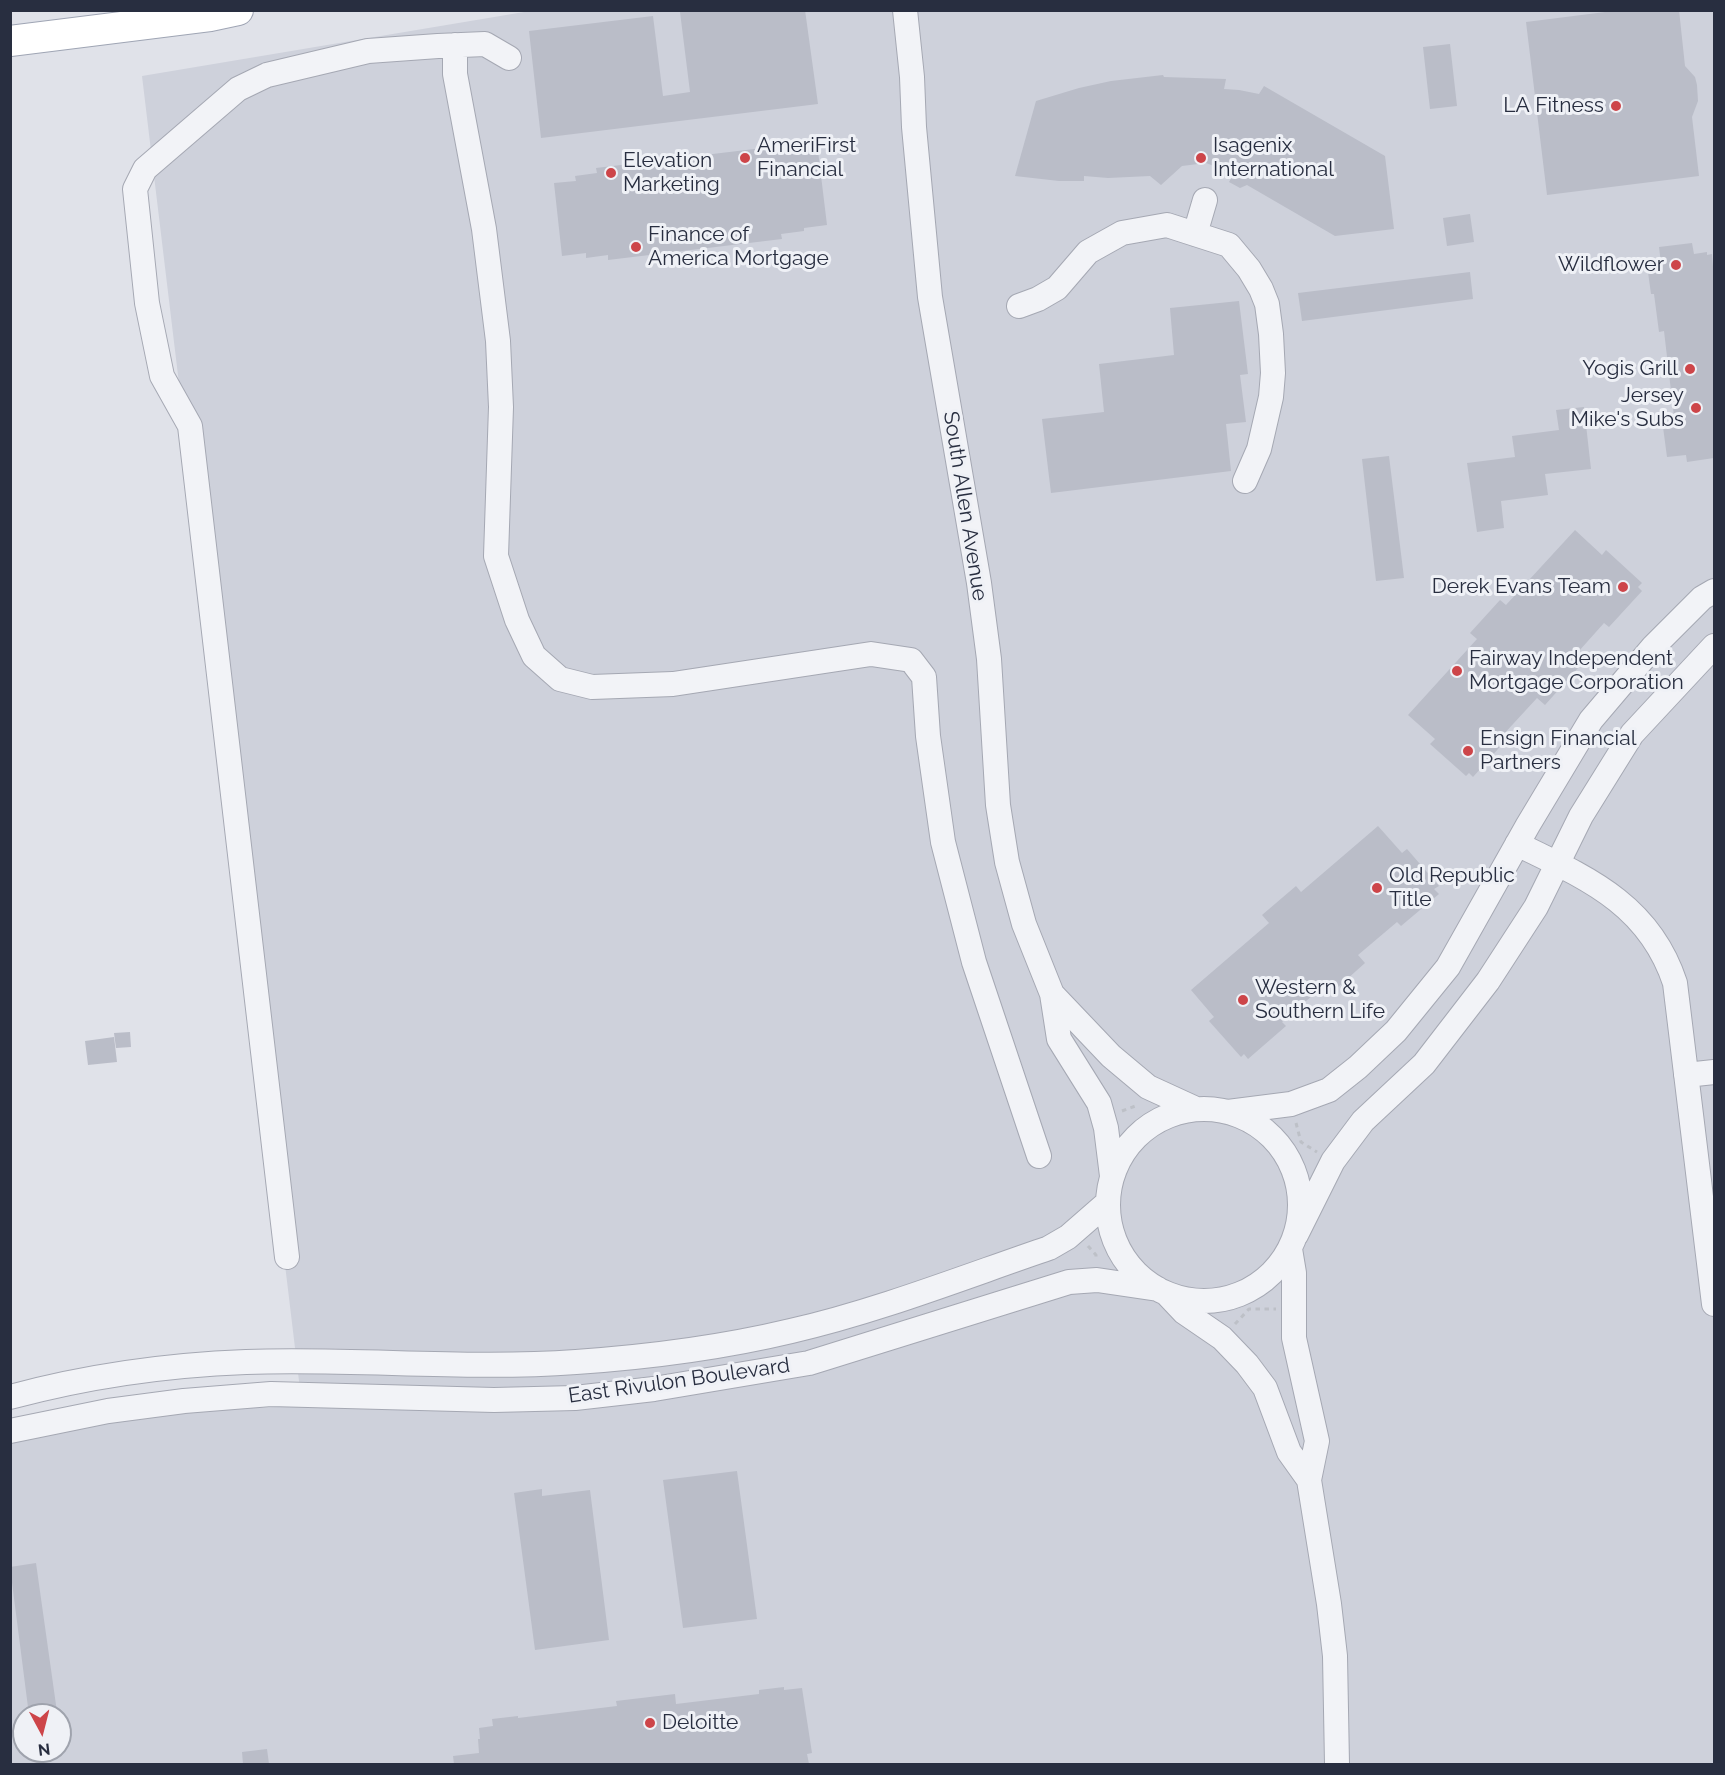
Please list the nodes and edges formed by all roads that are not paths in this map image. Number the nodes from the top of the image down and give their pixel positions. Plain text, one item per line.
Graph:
1 (238, 10) edge
2 (905, 10) edge
3 (10, 41) edge
4 (455, 45) junction
5 (509, 58) dead end
6 (1205, 200) dead end
7 (1195, 234) junction
8 (1019, 306) dead end
9 (1245, 481) dead end
10 (1714, 591) edge
11 (1714, 646) edge
12 (1517, 844) junction
13 (1558, 864) junction
14 (1052, 994) junction
15 (1714, 1072) edge
16 (1686, 1076) junction
17 (1196, 1109) junction
18 (1228, 1112) junction
19 (1038, 1156) dead end
20 (1112, 1176) junction
21 (1107, 1203) junction
22 (1293, 1242) junction
23 (287, 1257) dead end
24 (1162, 1292) junction
25 (1714, 1304) edge
26 (768, 1336) junction
27 (305, 1362) junction
28 (775, 1369) junction
29 (304, 1394) junction
30 (10, 1397) edge
31 (10, 1431) edge
32 (1309, 1480) junction
33 (1337, 1764) edge

1 - 3 main road
2 - 14 street, South Allen Avenue
4 - 5 street
4 - 19 street
4 - 23 street
6 - 7 street
7 - 8 street
7 - 9 street
10 - 12 street
11 - 13 street
12 - 13 street
12 - 18 street
13 - 16 street
13 - 22 street
14 - 17 street, South Allen Avenue
14 - 20 street, South Allen Avenue
15 - 16 street
16 - 25 street
17 - 18 street
17 - 20 street
18 - 22 street
20 - 21 street
21 - 24 street
21 - 26 street, East Rivulon Boulevard
22 - 24 street
22 - 32 street
24 - 28 street, East Rivulon Boulevard
24 - 32 street
26 - 27 street, East Rivulon Boulevard
26 - 28 street
27 - 29 street
27 - 30 street, East Rivulon Boulevard
28 - 29 street, East Rivulon Boulevard
29 - 31 street, East Rivulon Boulevard
32 - 33 street

